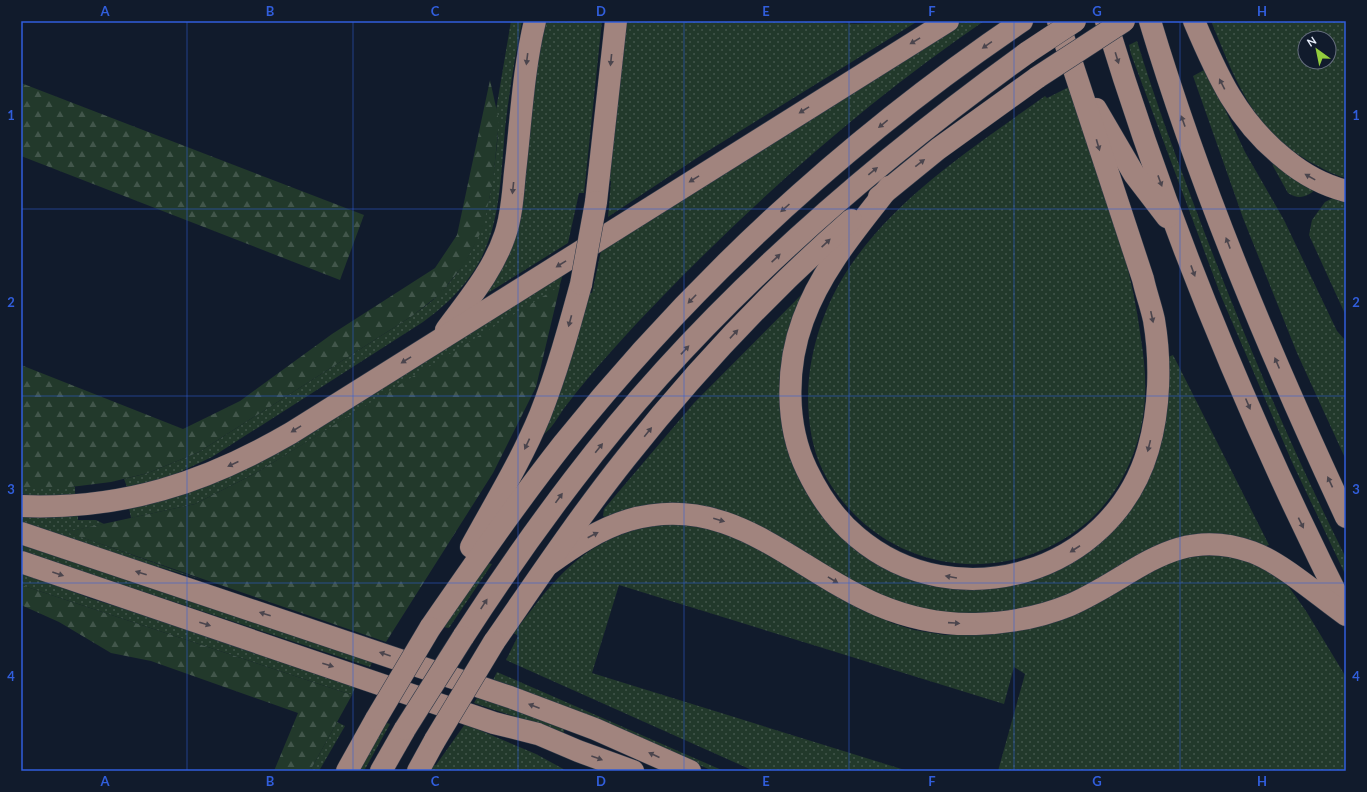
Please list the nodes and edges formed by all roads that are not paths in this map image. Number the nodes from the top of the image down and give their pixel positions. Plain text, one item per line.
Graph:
1 (535, 21) edge
2 (616, 21) edge
3 (948, 21) edge
4 (1058, 21) edge
5 (1075, 21) edge
6 (1106, 21) edge
7 (1124, 21) edge
8 (1150, 21) edge
9 (1194, 21) edge
10 (1020, 22) edge
11 (1079, 81) junction
12 (889, 187) junction
13 (1346, 191) edge
14 (1179, 234) junction
15 (439, 339) junction
16 (21, 506) edge
17 (1346, 517) edge
18 (21, 533) edge
19 (21, 562) edge
20 (549, 564) junction
21 (1346, 614) edge
22 (430, 628) junction
23 (494, 723) junction
24 (347, 771) edge
25 (381, 771) edge
26 (418, 771) edge
27 (587, 771) edge
28 (633, 771) edge
29 (690, 771) edge

1 -> 15 highway
2 -> 22 highway, bridge
3 -> 15 highway
4 - 11 highway
25 -> 5 highway, bridge
6 -> 14 highway
12 -> 7 highway, bridge
17 -> 8 highway
13 -> 9 highway
10 -> 22 highway
11 -> 12 highway
11 - 14 highway
20 -> 12 highway
14 -> 21 highway
15 -> 16 highway
29 -> 18 highway
19 -> 23 highway
20 -> 21 highway
20 - 26 highway, bridge
22 - 24 highway, bridge
23 - 27 highway
23 -> 28 highway

